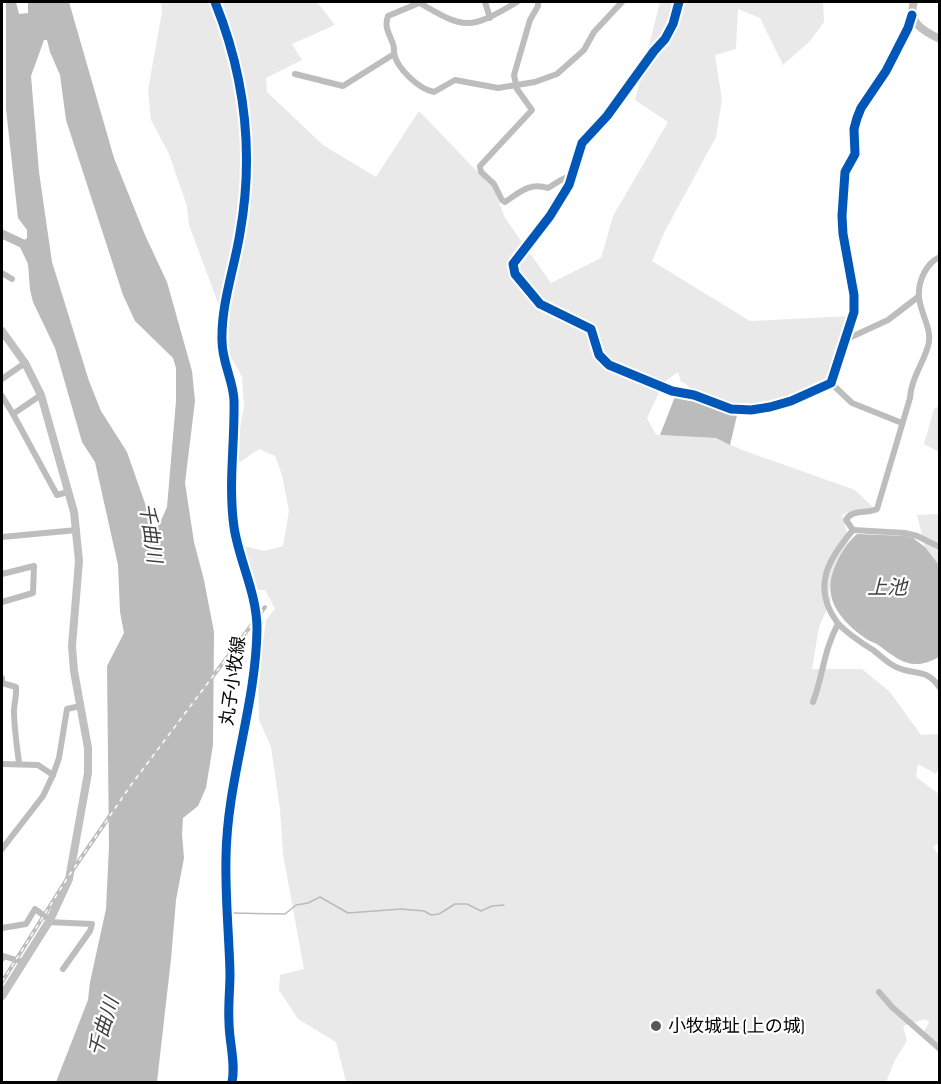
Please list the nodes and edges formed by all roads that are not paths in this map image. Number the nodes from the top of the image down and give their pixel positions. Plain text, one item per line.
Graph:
1 (419, 2) edge
2 (485, 2) edge
3 (517, 2) edge
4 (538, 2) edge
5 (622, 2) edge
6 (679, 2) edge
7 (914, 2) edge
8 (912, 15) junction
9 (490, 18) junction
10 (939, 39) edge
11 (394, 54) junction
12 (295, 74) dead end
13 (516, 86) junction
14 (572, 175) junction
15 (939, 256) edge
16 (2, 273) edge
17 (12, 279) dead end
18 (228, 287) tunnel mouth
19 (918, 297) junction
20 (2, 331) edge
21 (846, 339) junction
22 (25, 363) junction
23 (2, 379) edge
24 (831, 383) junction
25 (41, 395) junction
26 (2, 396) edge
27 (13, 414) junction
28 (903, 423) junction
29 (68, 492) junction
30 (77, 530) junction
31 (853, 530) junction
32 (2, 537) edge
33 (939, 547) edge
34 (2, 574) edge
35 (2, 602) edge
36 (838, 624) junction
37 (2, 678) edge
38 (939, 688) edge
39 (813, 702) dead end
40 (80, 706) junction
41 (19, 763) junction
42 (2, 764) edge
43 (53, 775) junction
44 (2, 849) edge
45 (49, 921) junction
46 (2, 928) edge
47 (2, 959) edge
48 (23, 962) junction
49 (63, 969) dead end
50 (879, 992) dead end
51 (2, 996) edge
52 (939, 1049) edge
53 (232, 1083) edge

1 - 9 street
1 - 11 street
2 - 9 street
3 - 9 street
4 - 13 street
5 - 13 street
6 - 14 street
7 - 8 street
8 - 10 street
8 - 21 street
11 - 12 street
11 - 13 street
13 - 14 street
14 - 24 street
15 - 19 street
16 - 17 street
18 - 53 street, 丸子小牧線, bridge
19 - 21 street
19 - 28 street
20 - 22 street
21 - 24 street
22 - 23 street
22 - 25 street
24 - 28 street
25 - 27 street
25 - 29 street
26 - 27 street
27 - 29 street
28 - 31 street
29 - 30 street
30 - 32 street
30 - 40 street
31 - 33 street
31 - 36 street
34 - 35 street
36 - 38 street
36 - 39 street
37 - 41 street
40 - 43 street
40 - 45 street
41 - 42 street
41 - 43 street
43 - 44 street
45 - 46 street
45 - 48 street
45 - 49 street
47 - 48 street
48 - 51 street
50 - 52 street

